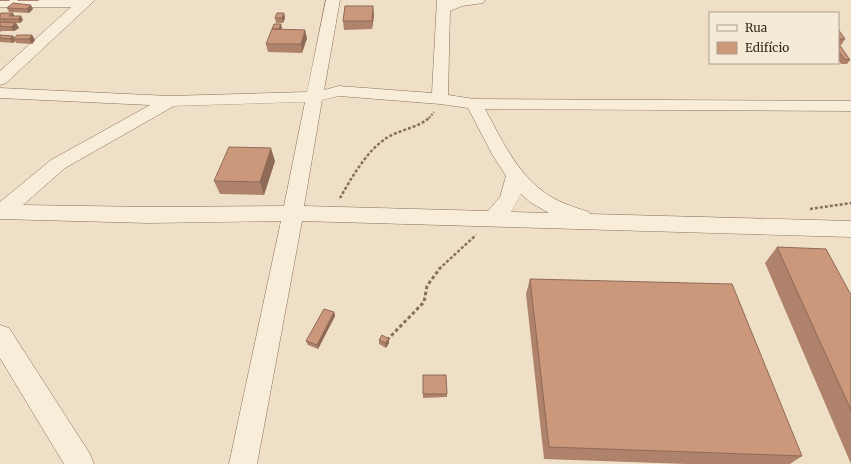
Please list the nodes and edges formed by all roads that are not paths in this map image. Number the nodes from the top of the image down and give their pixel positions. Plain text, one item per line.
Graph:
1 (333, 0) edge
2 (478, 0) edge
3 (16, 2) edge
4 (86, 2) edge
5 (0, 3) edge
6 (444, 4) edge
7 (0, 16) edge
8 (0, 80) edge
9 (0, 93) edge
10 (314, 97) junction
11 (440, 99) junction
12 (170, 101) junction
13 (474, 104) junction
14 (851, 106) edge
15 (516, 176) junction
16 (1, 212) edge
17 (293, 214) junction
18 (492, 219) junction
19 (598, 222) junction
20 (851, 229) edge
21 (0, 336) edge
22 (80, 464) edge
23 (243, 464) edge

1 - 10 street
2 - 6 street
3 - 4 street
3 - 5 street
3 - 7 street
4 - 8 street
6 - 11 street
9 - 12 street
10 - 11 street
10 - 12 street
10 - 17 street
11 - 13 street
12 - 16 street
13 - 14 street
13 - 15 street
15 - 18 street
15 - 19 street
16 - 17 street
17 - 18 street
17 - 23 street
18 - 19 street
19 - 20 street
21 - 22 street

